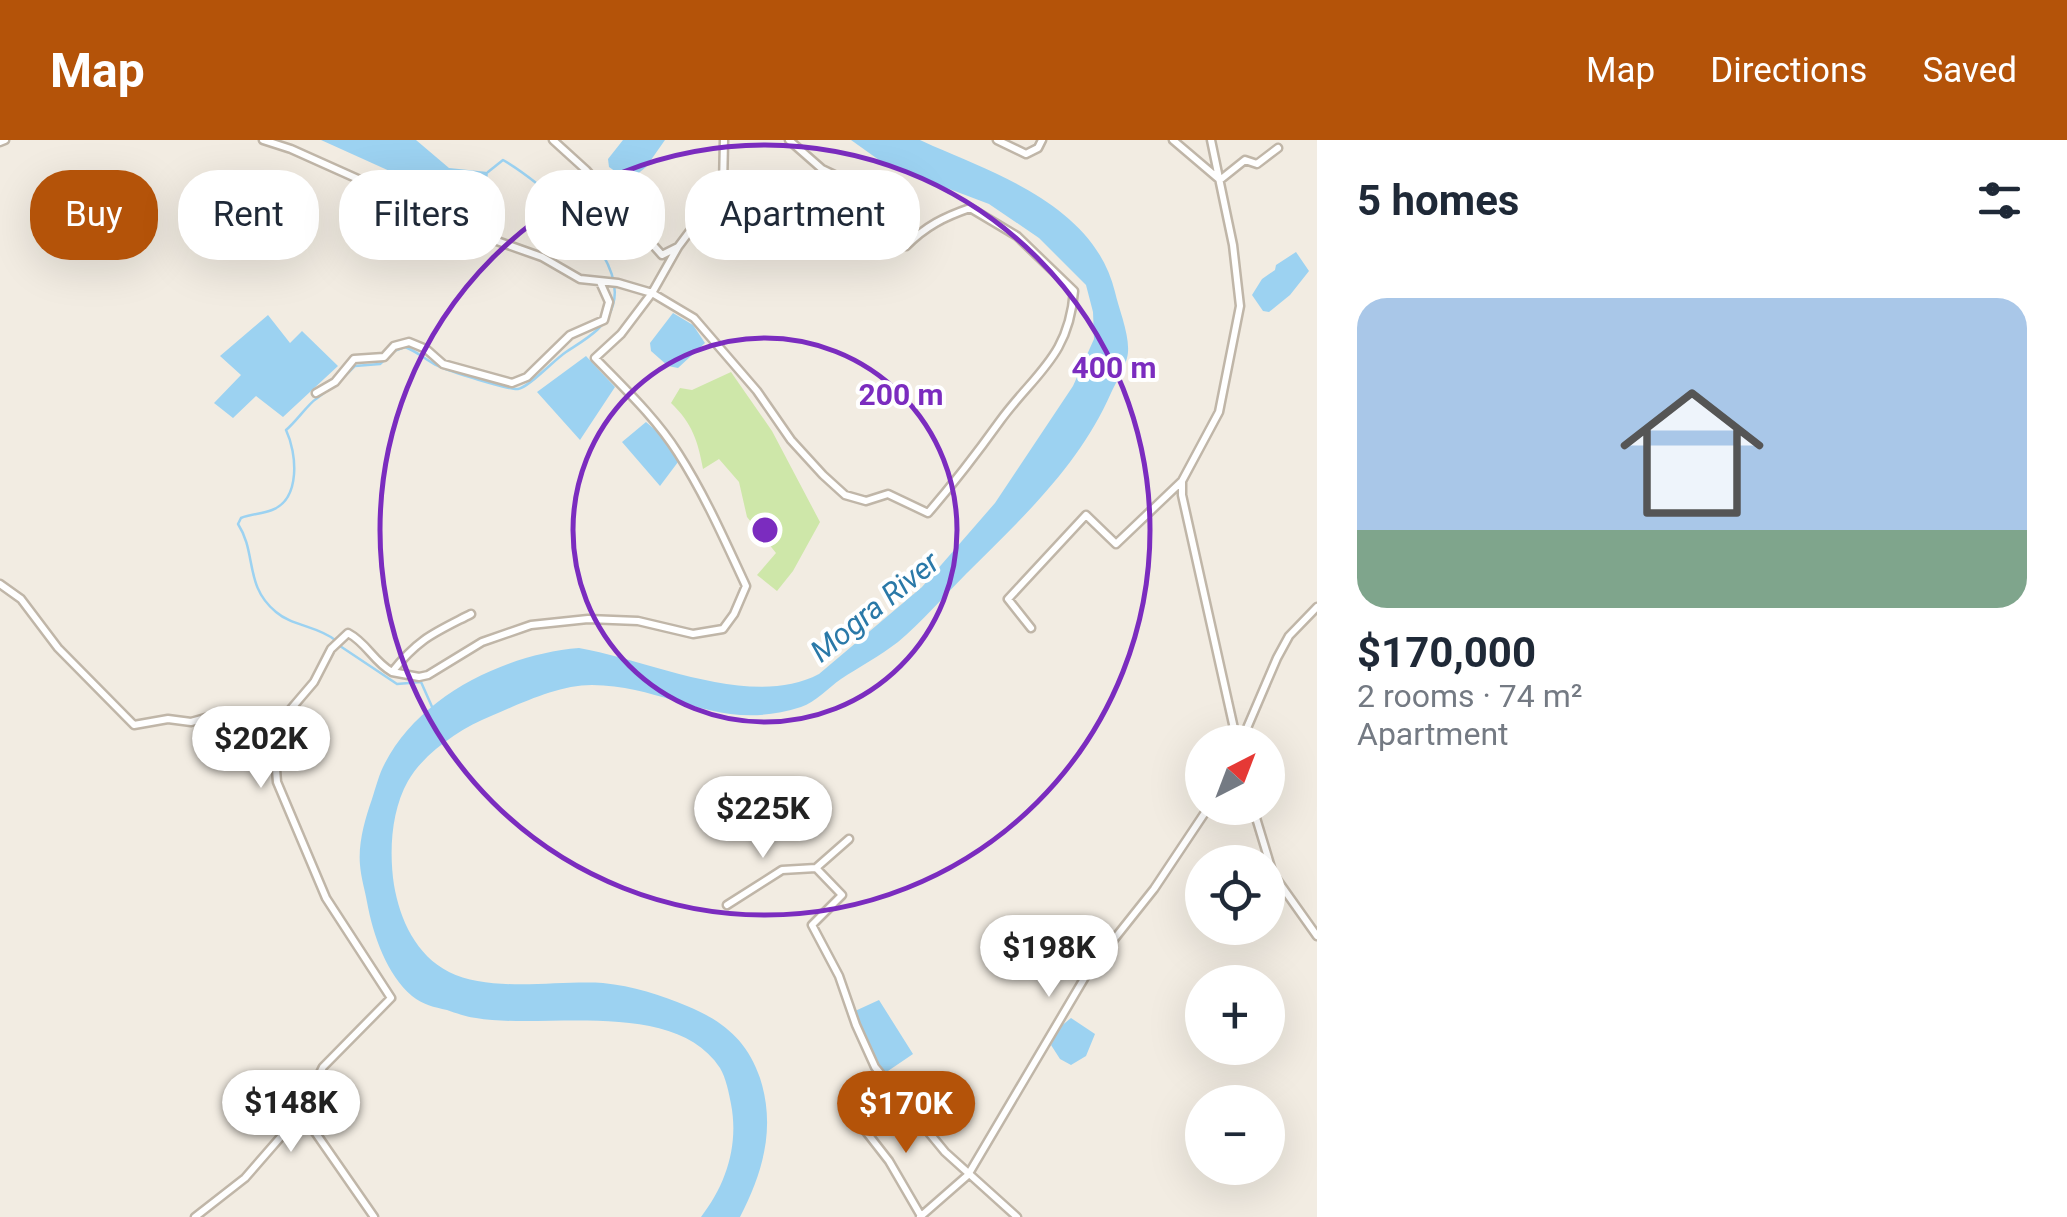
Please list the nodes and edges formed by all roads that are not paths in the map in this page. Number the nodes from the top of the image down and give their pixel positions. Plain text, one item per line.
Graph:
1 (263, 140) edge
2 (553, 140) edge
3 (724, 140) edge
4 (789, 140) edge
5 (998, 140) edge
6 (1042, 140) edge
7 (1173, 140) edge
8 (1211, 140) edge
9 (1278, 148) dead end
10 (1220, 180) junction
11 (678, 247) junction
12 (600, 282) junction
13 (652, 293) junction
14 (316, 393) dead end
15 (1182, 481) junction
16 (0, 584) edge
17 (1317, 607) edge
18 (471, 614) dead end
19 (1032, 628) dead end
20 (392, 672) junction
21 (1235, 725) edge
22 (1247, 725) edge
23 (273, 730) junction
24 (1197, 825) edge
25 (1258, 825) edge
26 (849, 838) dead end
27 (816, 868) junction
28 (727, 905) dead end
29 (1317, 936) edge
30 (299, 1116) junction
31 (858, 1120) dead end
32 (968, 1176) junction
33 (921, 1216) edge
34 (195, 1217) edge
35 (374, 1217) edge
36 (1017, 1217) edge

1 - 12 street
2 - 11 street
3 - 11 street
4 - 13 street
5 - 6 street
7 - 10 street
8 - 10 street
9 - 10 street
10 - 15 street
11 - 13 street
12 - 13 street
12 - 14 street
13 - 20 street
15 - 19 street
15 - 21 street
16 - 23 street
17 - 22 street
18 - 20 street
20 - 23 street
23 - 30 street
24 - 32 street
25 - 29 street
26 - 27 street
27 - 28 street
27 - 32 street
30 - 34 street
30 - 35 street
31 - 33 street
32 - 33 street
32 - 36 street

